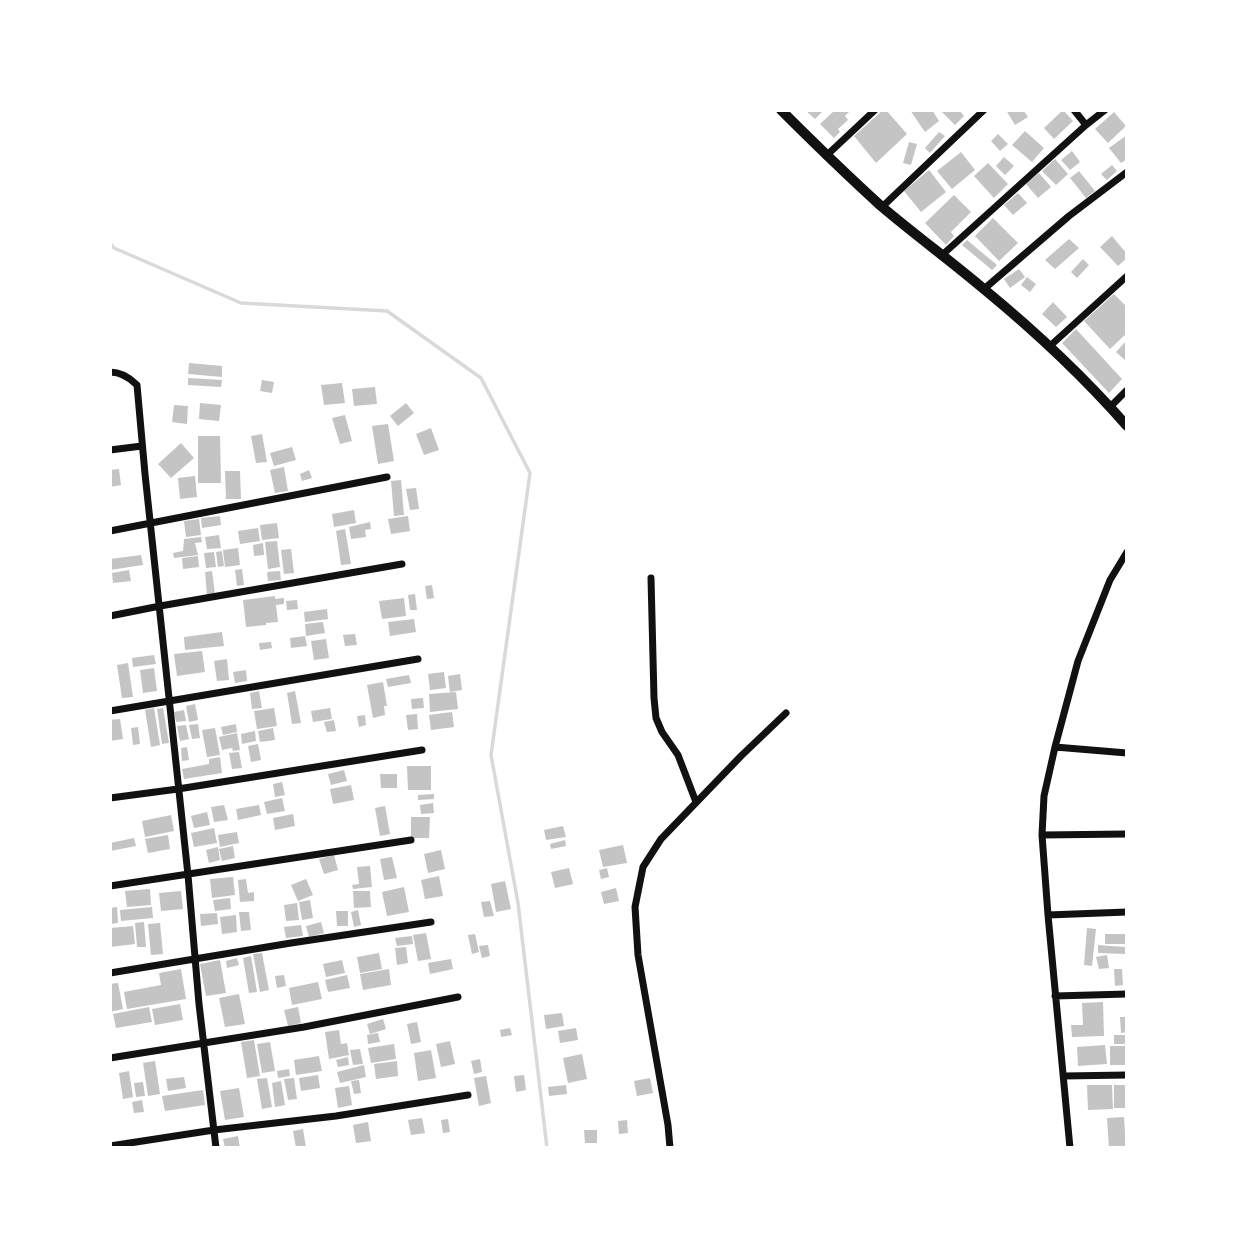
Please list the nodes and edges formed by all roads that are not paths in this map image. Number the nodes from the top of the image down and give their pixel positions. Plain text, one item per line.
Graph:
1 (781, 110) edge
2 (874, 110) edge
3 (984, 110) edge
4 (1074, 110) edge
5 (1105, 110) edge
6 (1086, 125) junction
7 (826, 156) junction
8 (1127, 172) edge
9 (882, 207) junction
10 (942, 256) junction
11 (1127, 276) edge
12 (984, 289) junction
13 (1050, 346) junction
14 (110, 372) edge
15 (1127, 390) edge
16 (1110, 407) junction
17 (1127, 426) edge
18 (142, 446) junction
19 (110, 450) edge
20 (387, 477) dead end
21 (150, 523) junction
22 (110, 531) edge
23 (1127, 552) edge
24 (402, 564) dead end
25 (651, 578) dead end
26 (160, 606) junction
27 (110, 616) edge
28 (418, 659) dead end
29 (169, 701) junction
30 (110, 711) edge
31 (786, 713) dead end
32 (1055, 747) junction
33 (422, 750) dead end
34 (1127, 753) edge
35 (178, 789) junction
36 (110, 798) edge
37 (696, 802) junction
38 (1127, 834) edge
39 (1042, 835) junction
40 (411, 839) dead end
41 (188, 875) junction
42 (110, 886) edge
43 (1127, 912) edge
44 (1048, 915) junction
45 (431, 922) dead end
46 (194, 959) junction
47 (110, 973) edge
48 (1127, 994) edge
49 (1055, 996) junction
50 (458, 997) dead end
51 (205, 1044) junction
52 (110, 1058) edge
53 (1127, 1075) edge
54 (1064, 1076) junction
55 (468, 1095) dead end
56 (214, 1130) junction
57 (110, 1146) edge
58 (216, 1148) edge
59 (670, 1148) edge
60 (1070, 1148) edge

1 - 7 street
2 - 7 street
3 - 9 street
4 - 6 street
5 - 6 street
6 - 10 street
7 - 9 street
8 - 12 street
9 - 10 street
10 - 12 street
11 - 13 street
12 - 13 street
13 - 16 street
14 - 18 street
15 - 16 street
16 - 17 street
18 - 19 street
18 - 21 street
20 - 21 street
21 - 22 street
21 - 26 street
23 - 32 street
24 - 26 street
25 - 37 street
26 - 27 street
26 - 29 street
28 - 29 street
29 - 30 street
29 - 35 street
31 - 37 street
32 - 34 street
32 - 39 street
33 - 35 street
35 - 36 street
35 - 41 street
37 - 59 street
38 - 39 street
39 - 44 street
40 - 41 street
41 - 42 street
41 - 46 street
43 - 44 street
44 - 49 street
45 - 46 street
46 - 47 street
46 - 51 street
48 - 49 street
49 - 54 street
50 - 51 street
51 - 52 street
51 - 56 street
53 - 54 street
54 - 60 street
55 - 56 street
56 - 57 street
56 - 58 street

